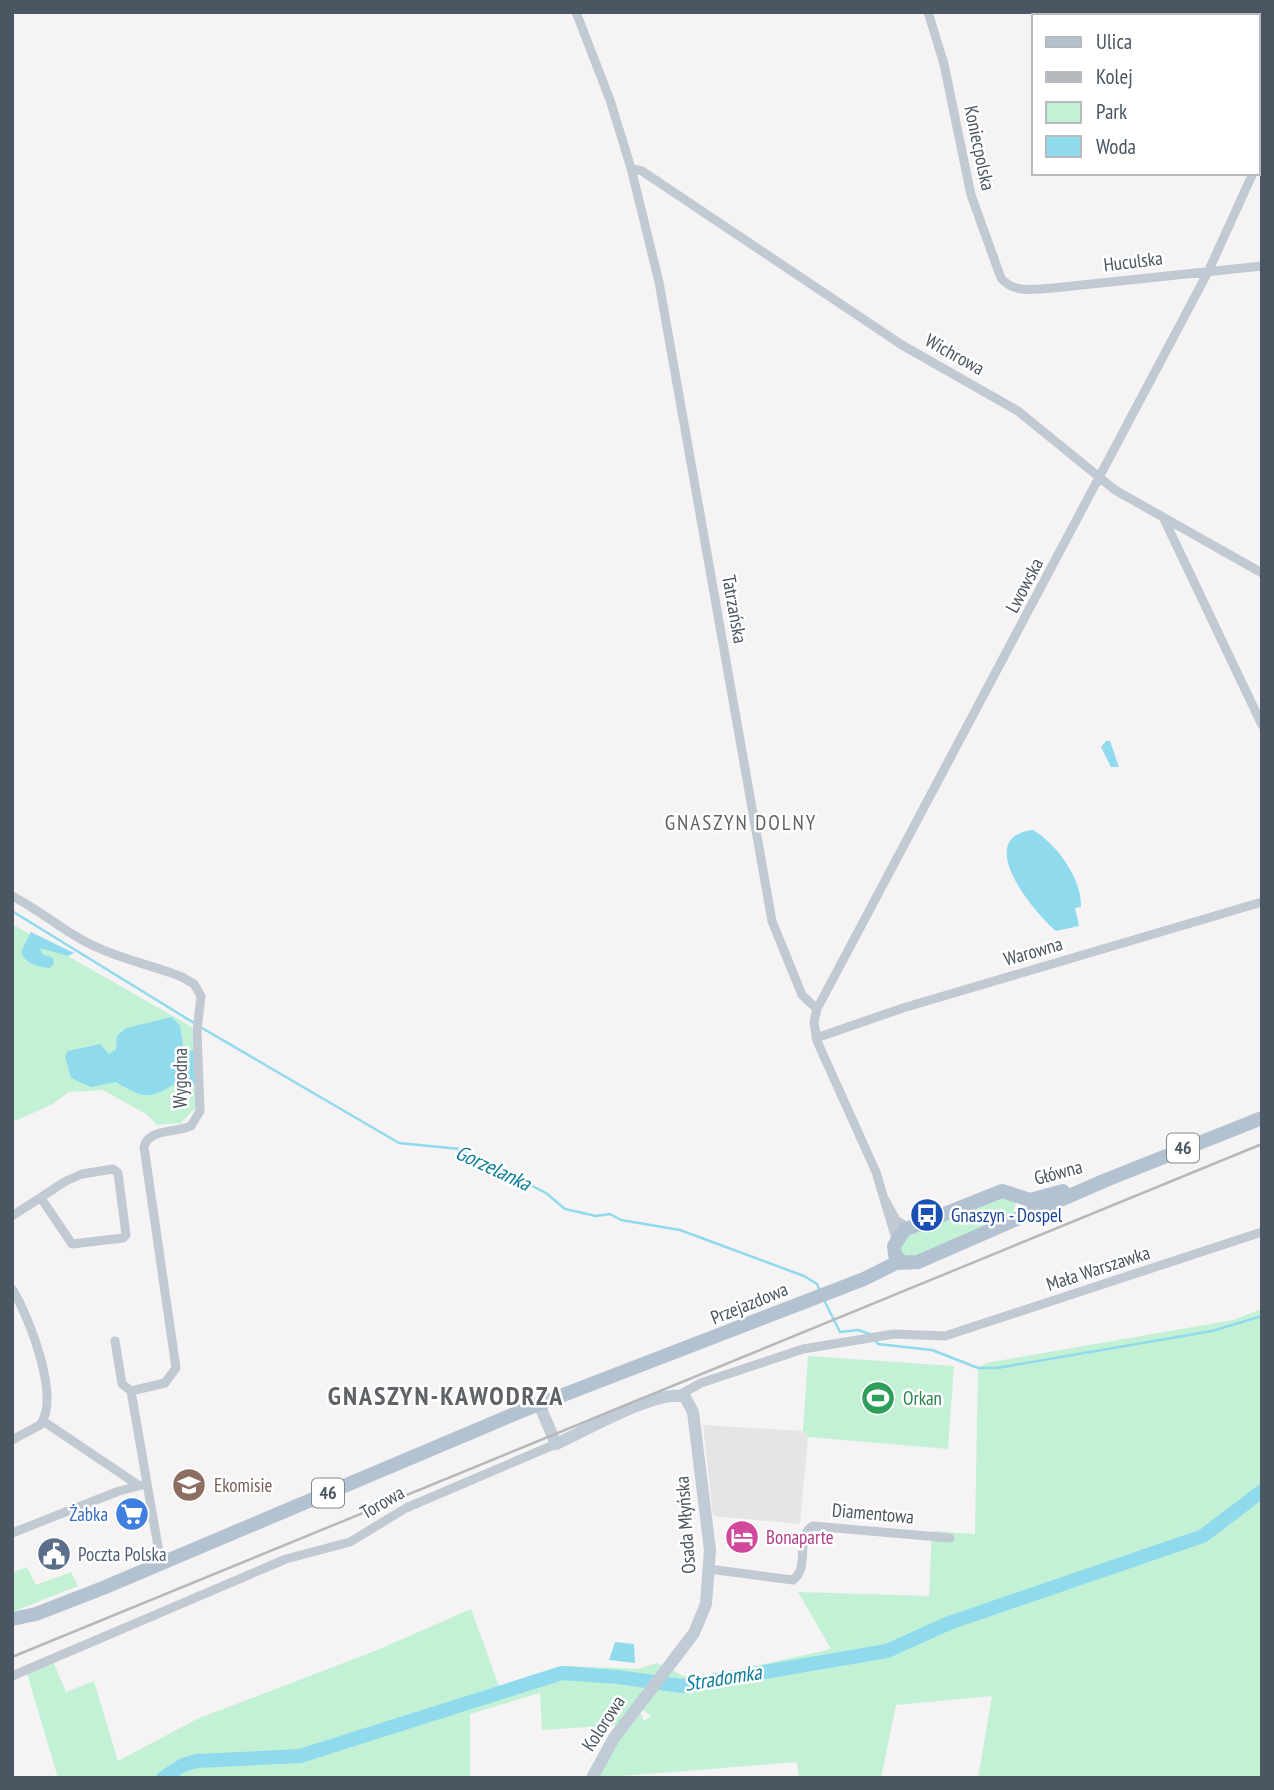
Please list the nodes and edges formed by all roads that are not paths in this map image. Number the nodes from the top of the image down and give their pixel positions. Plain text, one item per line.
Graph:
1 (576, 12) edge
2 (928, 12) edge
3 (631, 168) junction
4 (1252, 175) edge
5 (1262, 266) edge
6 (1208, 272) junction
7 (1008, 286) joint
8 (1100, 479) junction
9 (1163, 517) junction
10 (1262, 573) edge
11 (1262, 725) edge
12 (12, 896) edge
13 (1262, 902) edge
14 (817, 1009) junction
15 (816, 1038) junction
16 (1262, 1118) edge
17 (1106, 1180) junction
18 (41, 1198) junction
19 (884, 1198) junction
20 (1020, 1198) junction
21 (12, 1216) edge
22 (1014, 1220) junction
23 (910, 1228) junction
24 (1262, 1232) edge
25 (897, 1251) junction
26 (12, 1289) edge
27 (115, 1341) dead end
28 (670, 1355) junction
29 (131, 1391) junction
30 (685, 1399) junction
31 (542, 1410) junction
32 (43, 1421) junction
33 (12, 1440) edge
34 (556, 1444) junction
35 (407, 1461) junction
36 (142, 1485) junction
37 (12, 1533) edge
38 (950, 1538) dead end
39 (161, 1564) junction
40 (709, 1569) junction
41 (36, 1614) junction
42 (12, 1619) edge
43 (12, 1628) edge
44 (12, 1676) edge
45 (648, 1691) joint
46 (592, 1778) edge

1 - 3 street, Tatrzańska
2 - 7 street, Koniecpolska
3 - 8 street, Wichrowa
3 - 14 street, Tatrzańska
4 - 6 street, Lwowska
5 - 6 street, Huculska
6 - 7 street, Huculska
6 - 8 street, Lwowska
8 - 9 street, Wichrowa
8 - 14 street, Lwowska
9 - 10 street, Wichrowa
9 - 11 street
12 - 29 street, Wygodna
13 - 15 street, Warowna
14 - 15 street
15 - 19 street
16 - 17 main road, Główna / 46
17 - 20 main road, Główna / 46
17 - 22 main road, Główna / 46
18 - 18 street
18 - 21 street
19 - 23 street
19 - 25 street
20 - 22 main road
20 - 23 main road, 46
22 - 25 main road, 46
23 - 25 main road, 46
24 - 30 street, Mała Warszawka
25 - 28 main road, Przejazdowa / 46
26 - 32 street
27 - 29 street
28 - 31 main road, Przejazdowa / 46
28 - 35 main road, Przejazdowa / 46
29 - 36 street
30 - 34 street, Torowa
30 - 40 street, Osada Młyńska
31 - 34 street
31 - 35 main road, Przejazdowa / 46
32 - 33 street
32 - 36 street
34 - 44 street, Torowa
35 - 39 main road, Przejazdowa / 46
36 - 37 street
36 - 39 street
38 - 40 street, Diamentowa
39 - 41 main road, Przejazdowa / 46
40 - 45 street, Osada Młyńska
41 - 42 main road, Przejazdowa / 46
41 - 43 main road, Przejazdowa / 46
45 - 46 street, Kolorowa

